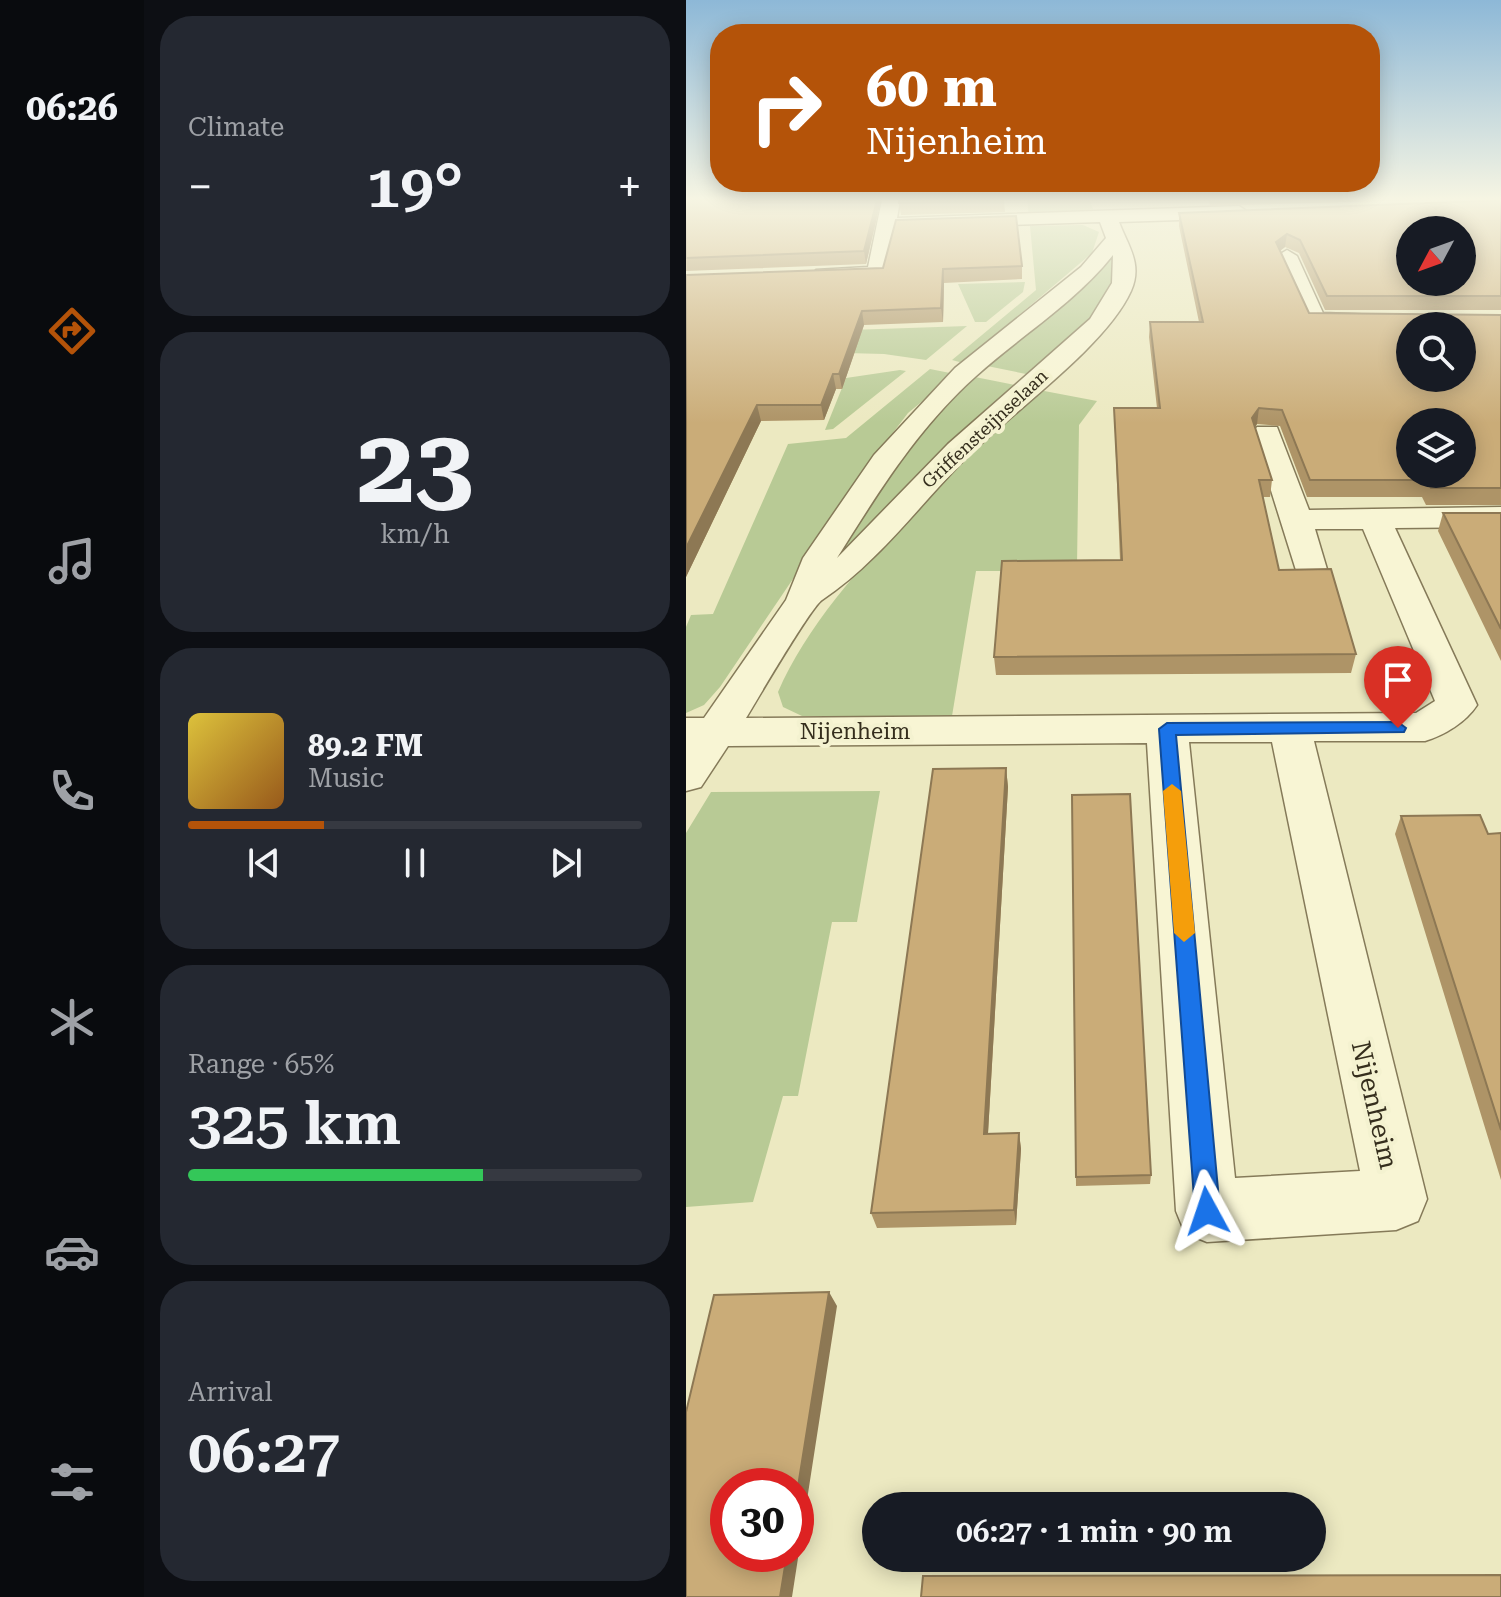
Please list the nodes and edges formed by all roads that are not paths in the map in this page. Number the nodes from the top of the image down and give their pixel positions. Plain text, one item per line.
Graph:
1 (840, 275) edge
2 (1086, 275) edge
3 (1123, 275) edge
4 (1296, 275) edge
5 (805, 276) edge
6 (1304, 293) junction
7 (1335, 293) edge
8 (1386, 320) edge
9 (1267, 433) edge
10 (1501, 517) edge
11 (1374, 518) junction
12 (1296, 520) junction
13 (1312, 576) edge
14 (804, 600) junction
15 (1167, 729) junction
16 (1290, 729) junction
17 (700, 732) edge
18 (686, 776) edge

1 - 5 street
2 - 14 street, Griffensteijnselaan
3 - 14 street, Griffensteijnselaan
4 - 6 street
6 - 7 street
6 - 8 street
9 - 12 street
10 - 11 street
11 - 12 street
11 - 16 street, Nijenheim
12 - 13 street
14 - 17 street, Griffensteijnselaan
15 - 16 street, Nijenheim
15 - 16 street, Nijenheim
15 - 17 street, Nijenheim
17 - 18 street, Griffensteijnselaan

